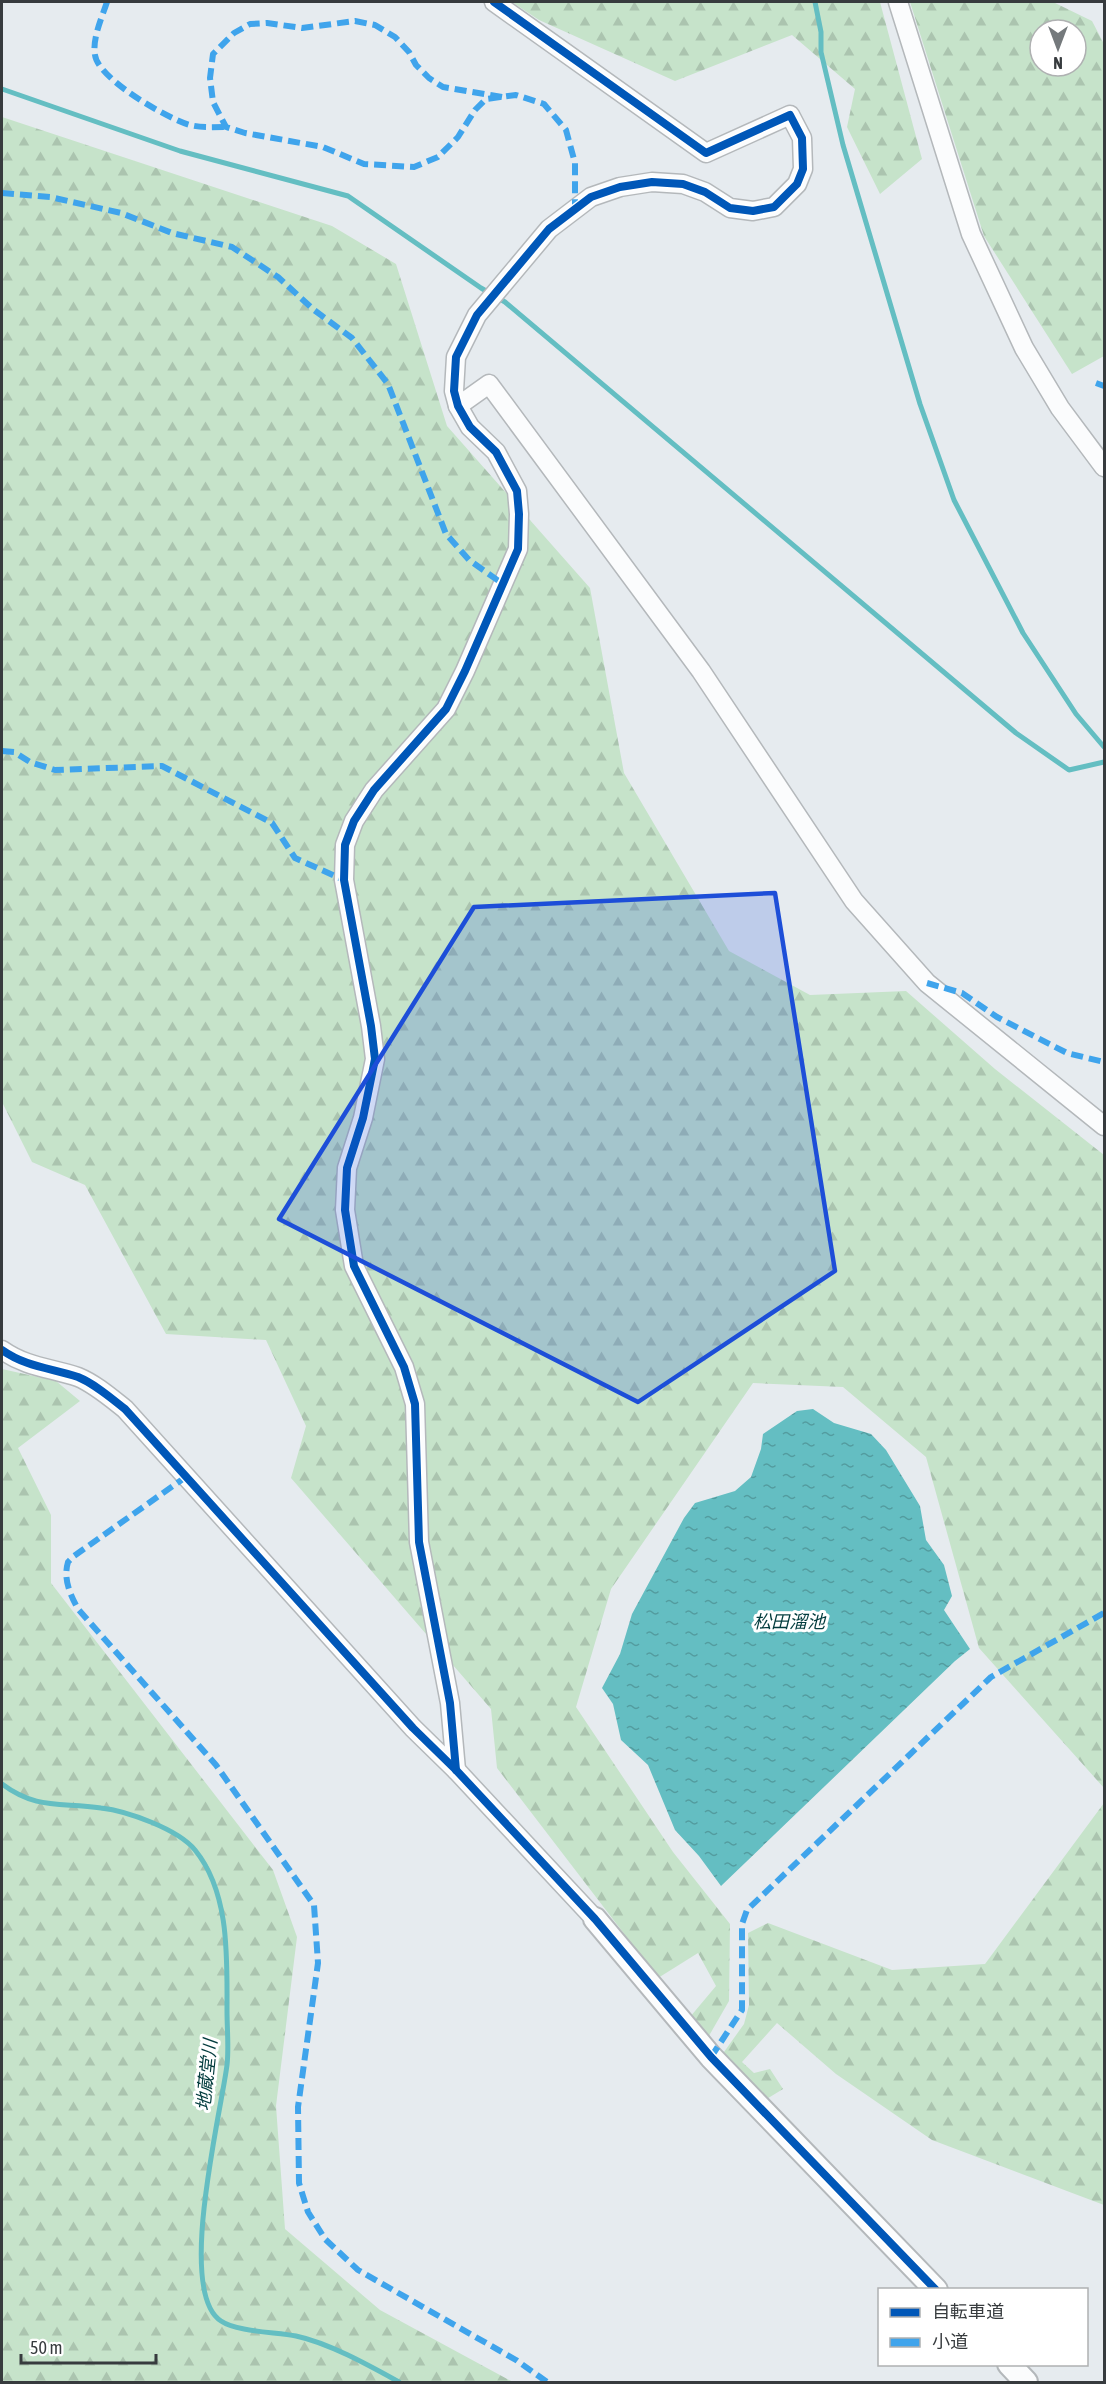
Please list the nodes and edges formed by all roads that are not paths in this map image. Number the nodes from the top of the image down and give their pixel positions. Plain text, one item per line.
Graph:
1 (494, 2) edge
2 (898, 2) edge
3 (458, 406) junction
4 (1104, 467) edge
5 (1104, 1126) edge
6 (2, 1350) edge
7 (456, 1770) junction
8 (595, 1919) joint
9 (935, 2288) edge
10 (1011, 2366) edge
11 (1026, 2382) edge

1 - 3 street
2 - 4 street
3 - 5 street
3 - 7 street
6 - 7 street
7 - 8 street
8 - 9 street
10 - 11 street

